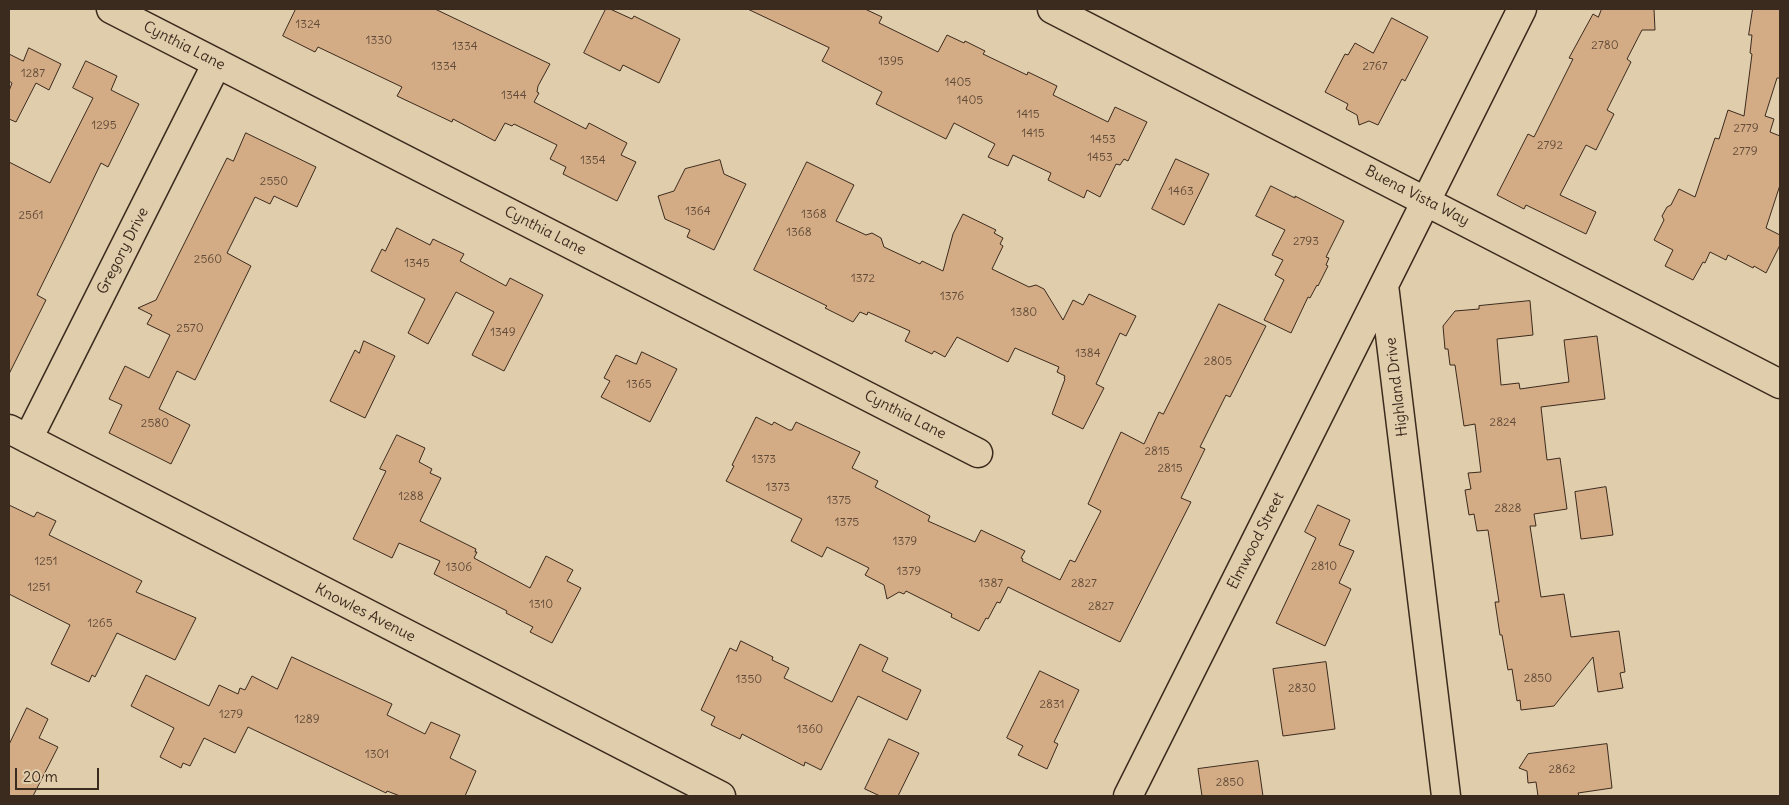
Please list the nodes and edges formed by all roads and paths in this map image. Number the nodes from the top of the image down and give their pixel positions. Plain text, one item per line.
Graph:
1 (111, 9) edge
2 (1052, 9) edge
3 (1522, 9) edge
4 (217, 63) junction
5 (1427, 201) junction
6 (1384, 285) junction
7 (1780, 384) edge
8 (19, 434) edge
9 (978, 453) dead end
10 (721, 796) edge
11 (1128, 796) edge
12 (1446, 796) edge

1 - 4 street, Cynthia Lane
2 - 5 street, Buena Vista Way
3 - 5 street
4 - 8 street, Gregory Drive
4 - 9 street, Cynthia Lane
5 - 6 street
5 - 7 street, Buena Vista Way
6 - 11 street, Elmwood Street
6 - 12 street, Highland Drive
8 - 10 street, Knowles Avenue

